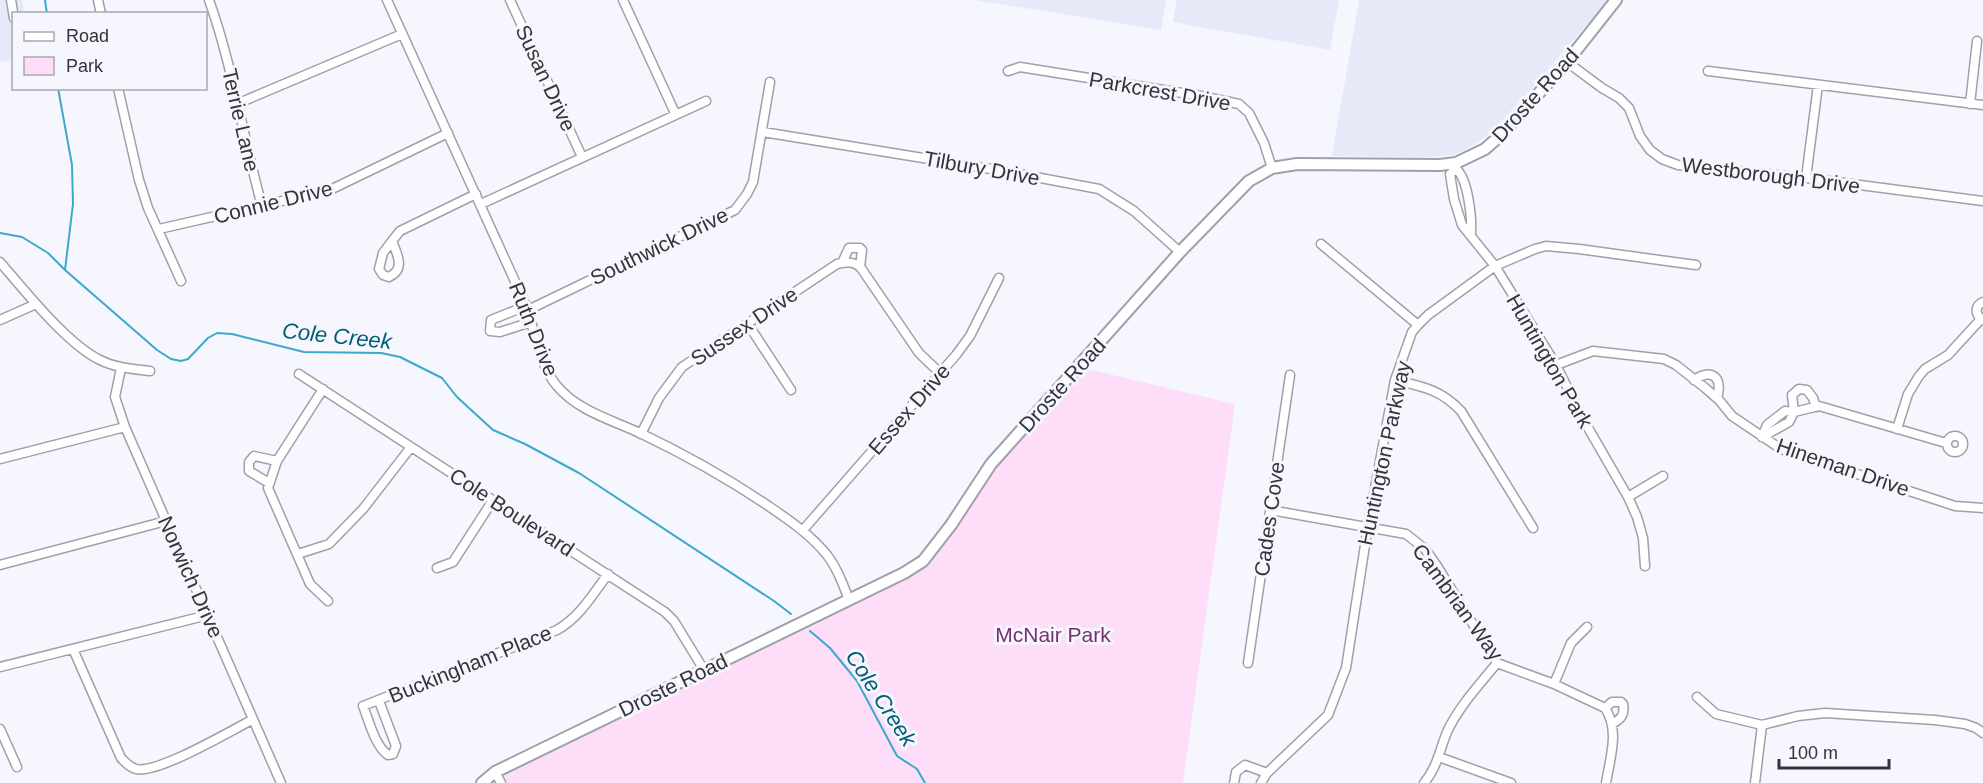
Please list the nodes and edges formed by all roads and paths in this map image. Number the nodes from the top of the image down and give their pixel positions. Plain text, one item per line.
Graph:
1 (209, 0) edge
2 (387, 0) edge
3 (510, 0) edge
4 (623, 0) edge
5 (1616, 0) edge
6 (402, 34) junction
7 (1977, 41) dead end
8 (1567, 62) junction
9 (1008, 71) dead end
10 (1708, 71) dead end
11 (770, 82) dead end
12 (1818, 85) junction
13 (118, 90) edge
14 (706, 100) dead end
15 (239, 103) junction
16 (1970, 104) junction
17 (1983, 105) edge
18 (675, 113) junction
19 (763, 132) junction
20 (448, 133) junction
21 (582, 157) junction
22 (1456, 166) junction
23 (1272, 168) junction
24 (1806, 178) junction
25 (476, 194) junction
26 (1983, 201) edge
27 (481, 204) junction
28 (262, 206) junction
29 (159, 229) junction
30 (1470, 233) junction
31 (392, 240) dead end
32 (1321, 244) dead end
33 (1180, 252) junction
34 (0, 262) edge
35 (842, 262) junction
36 (1695, 265) dead end
37 (860, 267) junction
38 (1495, 267) junction
39 (999, 278) dead end
40 (181, 280) dead end
41 (1983, 302) edge
42 (36, 304) junction
43 (527, 308) junction
44 (1982, 319) edge
45 (0, 320) edge
46 (531, 322) junction
47 (748, 324) junction
48 (1418, 325) junction
49 (1556, 364) junction
50 (121, 368) junction
51 (150, 371) dead end
52 (940, 373) junction
53 (299, 374) dead end
54 (1290, 375) dead end
55 (1395, 380) junction
56 (1694, 380) junction
57 (323, 389) junction
58 (791, 390) dead end
59 (1717, 398) junction
60 (1816, 407) junction
61 (1794, 412) junction
62 (126, 427) junction
63 (1897, 429) junction
64 (641, 434) junction
65 (1762, 437) junction
66 (1946, 443) dead end
67 (411, 447) junction
68 (0, 459) edge
69 (277, 461) junction
70 (1663, 476) dead end
71 (269, 483) junction
72 (1628, 497) junction
73 (493, 500) junction
74 (1983, 508) edge
75 (1270, 510) junction
76 (166, 521) junction
77 (1368, 526) junction
78 (1533, 528) dead end
79 (803, 530) junction
80 (298, 554) junction
81 (0, 565) edge
82 (1644, 566) dead end
83 (437, 568) dead end
84 (608, 574) junction
85 (849, 600) junction
86 (328, 601) dead end
87 (208, 615) junction
88 (1587, 627) dead end
89 (73, 649) junction
90 (1248, 663) dead end
91 (1497, 663) junction
92 (0, 667) edge
93 (704, 670) junction
94 (1554, 684) junction
95 (1697, 697) dead end
96 (379, 701) junction
97 (1605, 708) junction
98 (252, 720) junction
99 (1612, 724) junction
100 (1762, 725) junction
101 (0, 729) edge
102 (1983, 733) edge
103 (1439, 757) junction
104 (17, 767) dead end
105 (495, 772) junction
106 (1267, 773) junction
107 (281, 783) edge
108 (482, 783) edge
109 (501, 783) edge
110 (1234, 783) edge
111 (1261, 783) edge
112 (1424, 783) edge
113 (1511, 783) edge
114 (1606, 783) edge
115 (1755, 783) edge

1 - 15 street, Terrie Lane
2 - 6 street, Ruth Drive
3 - 21 street, Susan Drive
4 - 18 street
5 - 8 street, Droste Road
6 - 15 street
6 - 20 street, Ruth Drive
7 - 16 street
8 - 22 street, Droste Road
8 - 24 street, Westborough Drive
9 - 23 street, Parkcrest Drive
10 - 12 street
11 - 19 street, Southwick Drive
12 - 16 street
12 - 24 street
13 - 29 street
14 - 18 street
15 - 28 street, Terrie Lane
16 - 17 street
18 - 21 street
19 - 33 street, Tilbury Drive
19 - 43 street, Southwick Drive
20 - 25 street, Ruth Drive
20 - 28 street, Connie Drive
21 - 27 street
22 - 23 street, Droste Road
22 - 30 street
22 - 30 street, Huntington Park
23 - 33 street, Droste Road
24 - 26 street, Westborough Drive
25 - 27 street, Ruth Drive
25 - 31 street
27 - 43 street, Ruth Drive
28 - 29 street, Connie Drive
29 - 40 street
30 - 38 street, Huntington Park
32 - 48 street
33 - 85 street, Droste Road
34 - 42 street
35 - 37 street
35 - 37 street, Sussex Drive
35 - 47 street, Sussex Drive
36 - 38 street, Huntington Parkway
37 - 52 street, Sussex Drive
38 - 48 street, Huntington Parkway
38 - 49 street, Huntington Park
39 - 52 street, Essex Drive
41 - 44 street
42 - 45 street
42 - 50 street
43 - 46 street, Ruth Drive
43 - 46 street, Southwick Drive
44 - 63 street
46 - 64 street, Ruth Drive
47 - 58 street
47 - 64 street, Sussex Drive
48 - 55 street, Huntington Parkway
49 - 56 street, Hineman Drive
49 - 72 street, Huntington Park
50 - 51 street
50 - 62 street, Norwich Drive
52 - 79 street, Essex Drive
53 - 57 street, Cole Boulevard
54 - 75 street, Cades Cove
55 - 77 street, Huntington Parkway
55 - 78 street
56 - 59 street, Hineman Drive
56 - 59 street, Hineman Drive
57 - 67 street, Cole Boulevard
57 - 69 street
59 - 65 street, Hineman Drive
60 - 61 street
60 - 61 street
60 - 63 street
61 - 65 street
62 - 68 street
62 - 76 street, Norwich Drive
63 - 66 street
64 - 79 street, Ruth Drive
65 - 74 street, Hineman Drive
67 - 73 street, Cole Boulevard
67 - 80 street
69 - 71 street
69 - 71 street
70 - 72 street
71 - 80 street
72 - 82 street, Huntington Park
73 - 83 street
73 - 84 street, Cole Boulevard
75 - 77 street, Cambrian Way
75 - 90 street, Cades Cove
76 - 81 street
76 - 87 street, Norwich Drive
77 - 91 street, Cambrian Way
77 - 106 street, Huntington Parkway
79 - 85 street, Ruth Drive
80 - 86 street
84 - 93 street, Cole Boulevard
84 - 96 street, Buckingham Place
85 - 93 street, Droste Road
87 - 89 street
87 - 98 street, Norwich Drive
88 - 94 street
89 - 92 street
89 - 98 street
91 - 94 street, Cambrian Way
91 - 103 street
93 - 105 street, Droste Road
94 - 97 street, Cambrian Way
95 - 100 street
96 - 96 street, Buckingham Place
97 - 99 street, Cambrian Way
97 - 99 street, Cambrian Way
98 - 107 street, Norwich Drive
99 - 114 street, Cambrian Way
100 - 102 street
100 - 115 street
101 - 104 street
103 - 112 street
103 - 113 street
105 - 108 street, Droste Road
105 - 109 street
106 - 110 street
106 - 111 street, Huntington Parkway

